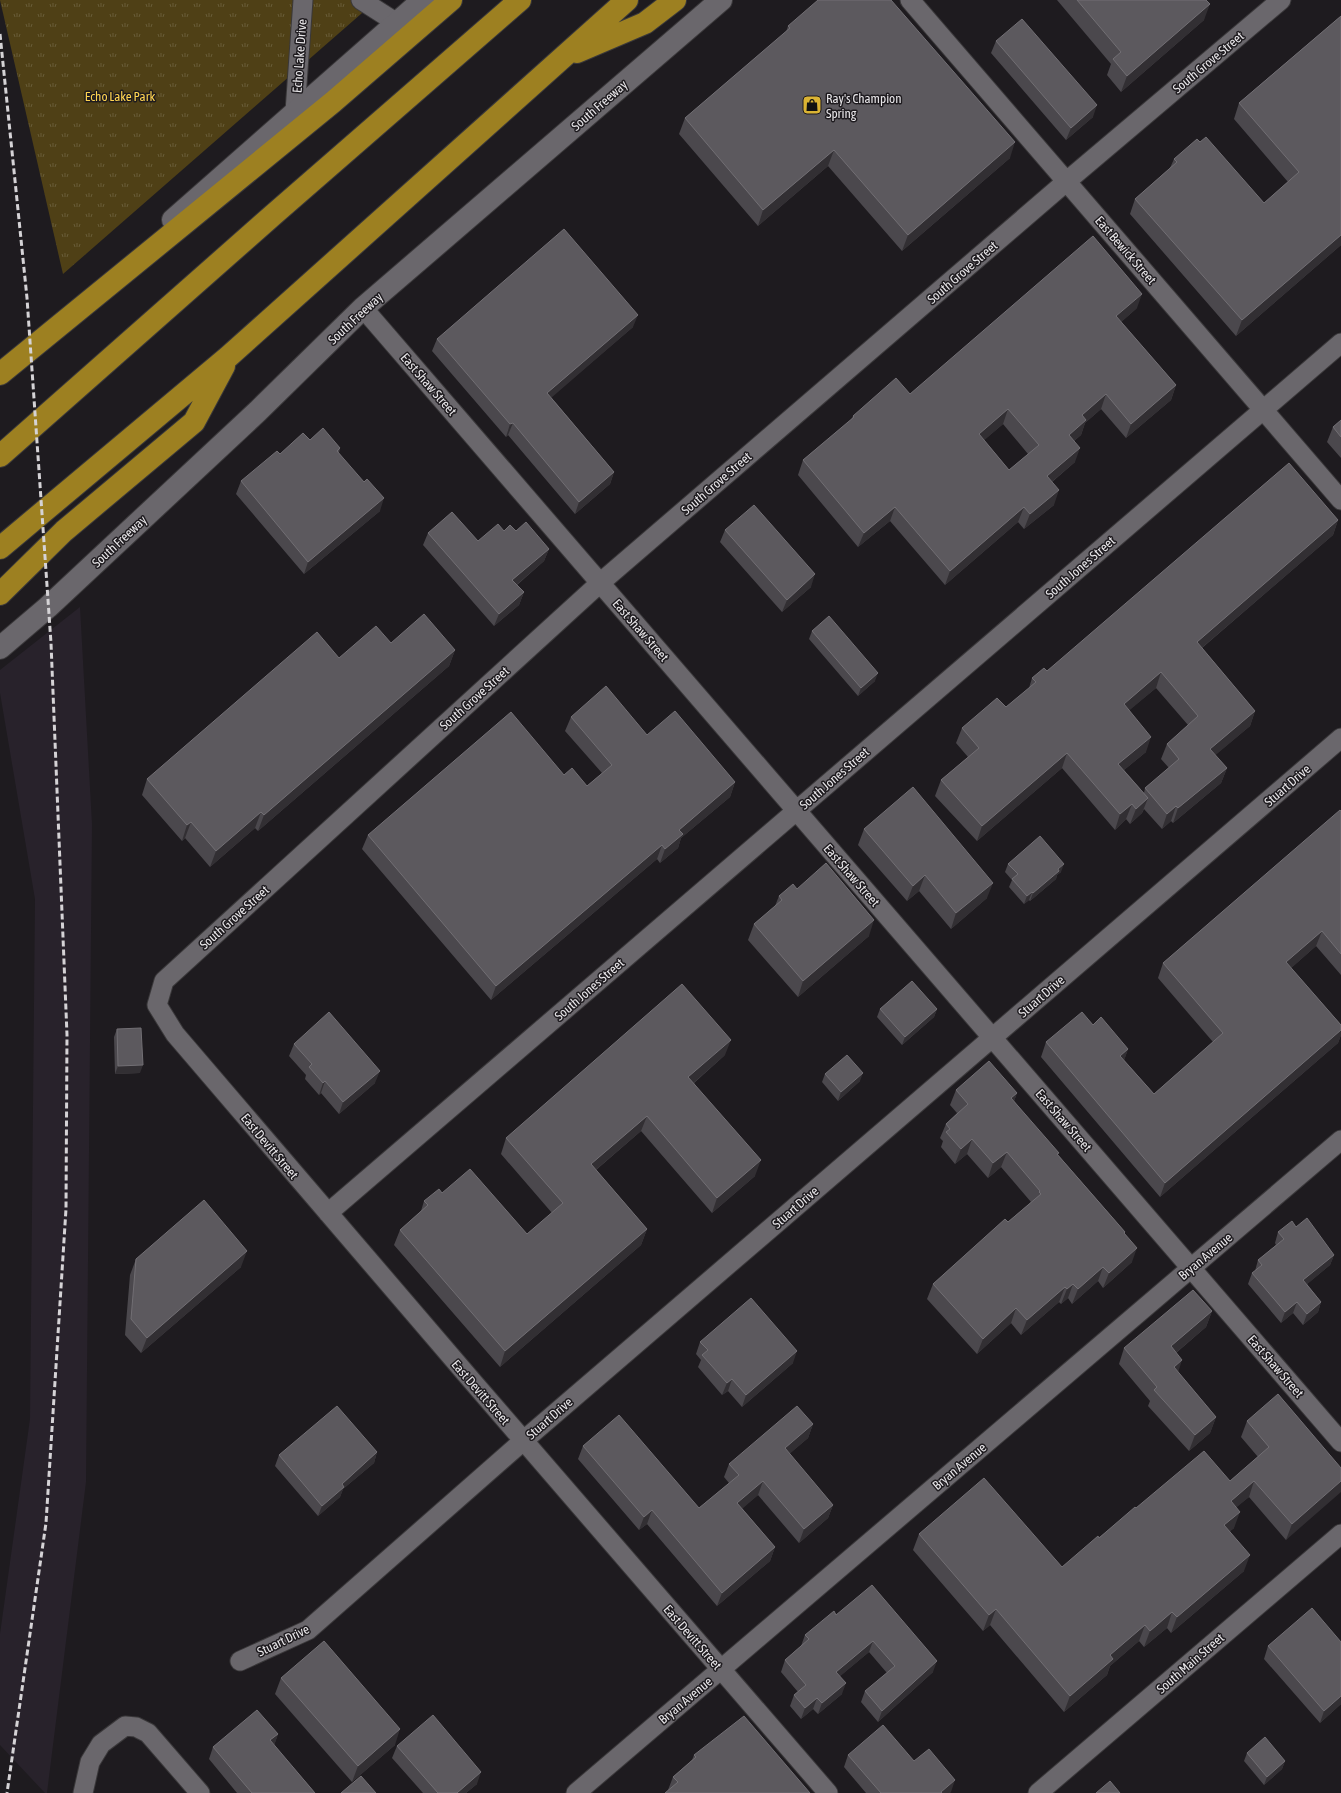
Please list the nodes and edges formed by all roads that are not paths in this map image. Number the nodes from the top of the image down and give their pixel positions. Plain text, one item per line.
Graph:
1 (303, 0) edge
2 (361, 0) edge
3 (423, 0) edge
4 (451, 0) edge
5 (520, 0) edge
6 (627, 0) edge
7 (675, 0) edge
8 (721, 0) edge
9 (910, 0) edge
10 (1281, 0) edge
11 (397, 23) junction
12 (559, 60) junction
13 (295, 112) junction
14 (1067, 181) junction
15 (363, 308) junction
16 (1341, 343) edge
17 (228, 357) junction
18 (0, 373) edge
19 (1263, 410) junction
20 (0, 456) edge
21 (1341, 500) edge
22 (0, 548) edge
23 (600, 583) junction
24 (0, 594) edge
25 (0, 648) edge
26 (1341, 738) edge
27 (797, 811) junction
28 (164, 981) joint
29 (992, 1038) junction
30 (1341, 1140) edge
31 (328, 1213) junction
32 (1191, 1268) junction
33 (523, 1441) junction
34 (1341, 1442) edge
35 (1341, 1534) edge
36 (240, 1661) dead end
37 (721, 1669) junction
38 (83, 1793) edge
39 (200, 1793) edge
40 (576, 1793) edge
41 (828, 1793) edge
42 (1038, 1793) edge

1 - 13 street, Echo Lake Drive
2 - 11 street
3 - 11 main road
4 - 18 highway
5 - 20 highway
6 - 12 highway
7 - 12 highway
8 - 15 main road, South Freeway
9 - 14 street, East Bewick Street
10 - 14 street, South Grove Street
11 - 13 main road
12 - 17 highway
13 - 18 main road
14 - 19 street, East Bewick Street
14 - 23 street, South Grove Street
15 - 23 street, East Shaw Street
15 - 25 main road, South Freeway
16 - 19 street, South Jones Street
17 - 22 highway
17 - 24 highway
19 - 21 street, East Bewick Street
19 - 27 street, South Jones Street
23 - 27 street, East Shaw Street
23 - 28 street, South Grove Street
26 - 29 street, Stuart Drive
27 - 29 street, East Shaw Street
27 - 31 street, South Jones Street
28 - 31 street, East Devitt Street
29 - 32 street, East Shaw Street
29 - 33 street, Stuart Drive
30 - 32 street, Bryan Avenue
31 - 33 street, East Devitt Street
32 - 34 street, East Shaw Street
32 - 37 street, Bryan Avenue
33 - 36 street, Stuart Drive
33 - 37 street, East Devitt Street
35 - 42 street, South Main Street
37 - 40 street, Bryan Avenue
37 - 41 street, East Devitt Street
38 - 39 street

